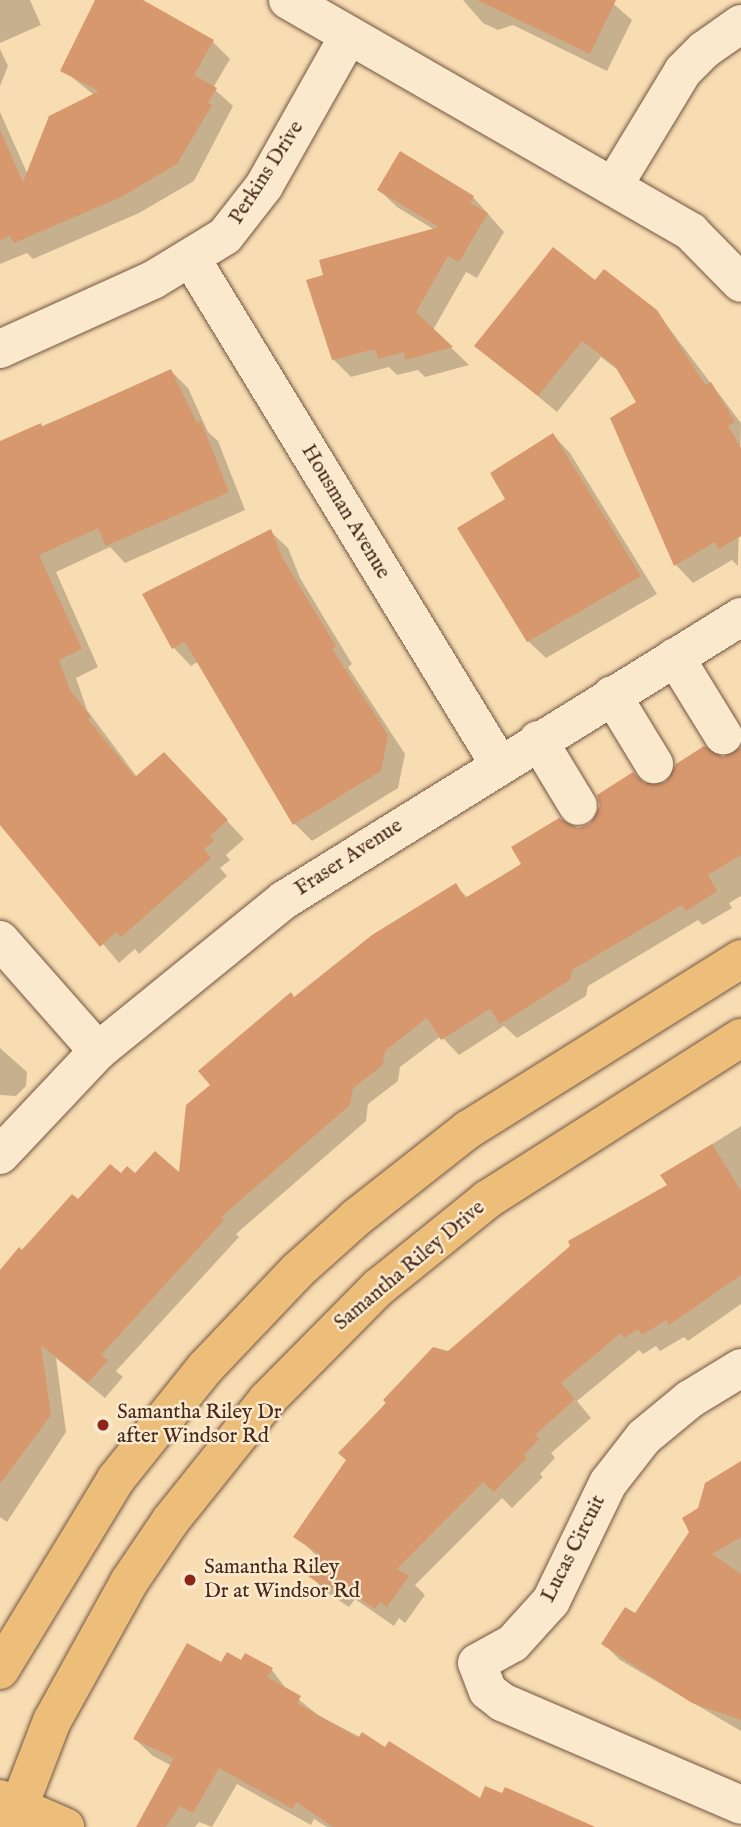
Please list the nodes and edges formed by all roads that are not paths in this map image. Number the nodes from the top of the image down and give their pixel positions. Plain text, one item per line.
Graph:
1 (288, 0) edge
2 (741, 24) edge
3 (349, 35) junction
4 (614, 185) junction
5 (192, 260) junction
6 (741, 283) edge
7 (0, 349) edge
8 (738, 625) edge
9 (675, 657) junction
10 (612, 695) junction
11 (723, 735) dead end
12 (538, 740) junction
13 (499, 764) junction
14 (654, 764) dead end
15 (578, 806) dead end
16 (0, 940) edge
17 (741, 960) edge
18 (741, 1038) edge
19 (98, 1051) junction
20 (0, 1155) edge
21 (741, 1368) edge
22 (0, 1670) edge
23 (741, 1805) edge
24 (10, 1811) edge
25 (65, 1827) edge

1 - 3 street
2 - 4 street
3 - 4 street
3 - 5 street, Perkins Drive
4 - 6 street
5 - 7 street, Perkins Drive
5 - 13 street, Housman Avenue
8 - 9 street, Fraser Avenue
9 - 10 street, Fraser Avenue
9 - 11 street
10 - 12 street, Fraser Avenue
10 - 14 street
12 - 13 street, Fraser Avenue
12 - 15 street
13 - 19 street, Fraser Avenue
16 - 19 street
17 - 22 main road
18 - 24 main road, Samantha Riley Drive
19 - 20 street, Fraser Avenue
21 - 23 street, Lucas Circuit
24 - 25 main road

